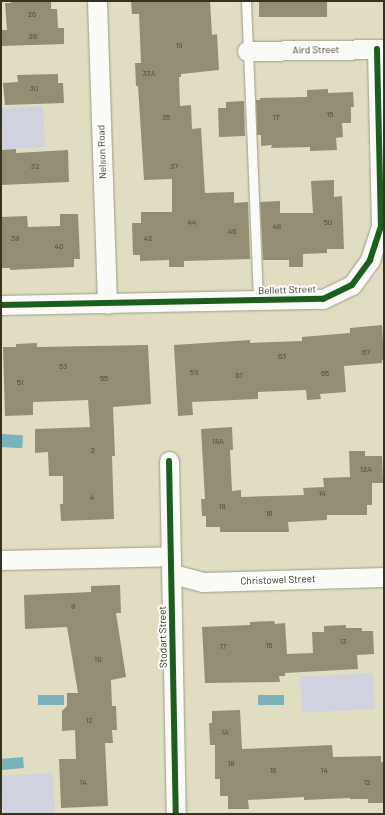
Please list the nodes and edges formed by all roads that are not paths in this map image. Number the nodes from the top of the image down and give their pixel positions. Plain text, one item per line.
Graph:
1 (97, 1) edge
2 (246, 1) edge
3 (381, 49) edge
4 (247, 51) junction
5 (258, 301) junction
6 (107, 304) junction
7 (1, 305) edge
8 (169, 460) dead end
9 (1, 560) edge
10 (172, 565) junction
11 (384, 577) edge
12 (176, 814) edge

1 - 6 street, Nelson Road
2 - 4 lane
3 - 4 street, Aird Street
3 - 5 street, Bellett Street
4 - 5 lane
5 - 6 street, Bellett Street
6 - 7 street, Bellett Street
8 - 10 street, Stodart Street
9 - 10 street, Christowel Street
10 - 11 street, Christowel Street
10 - 12 street, Stodart Street

